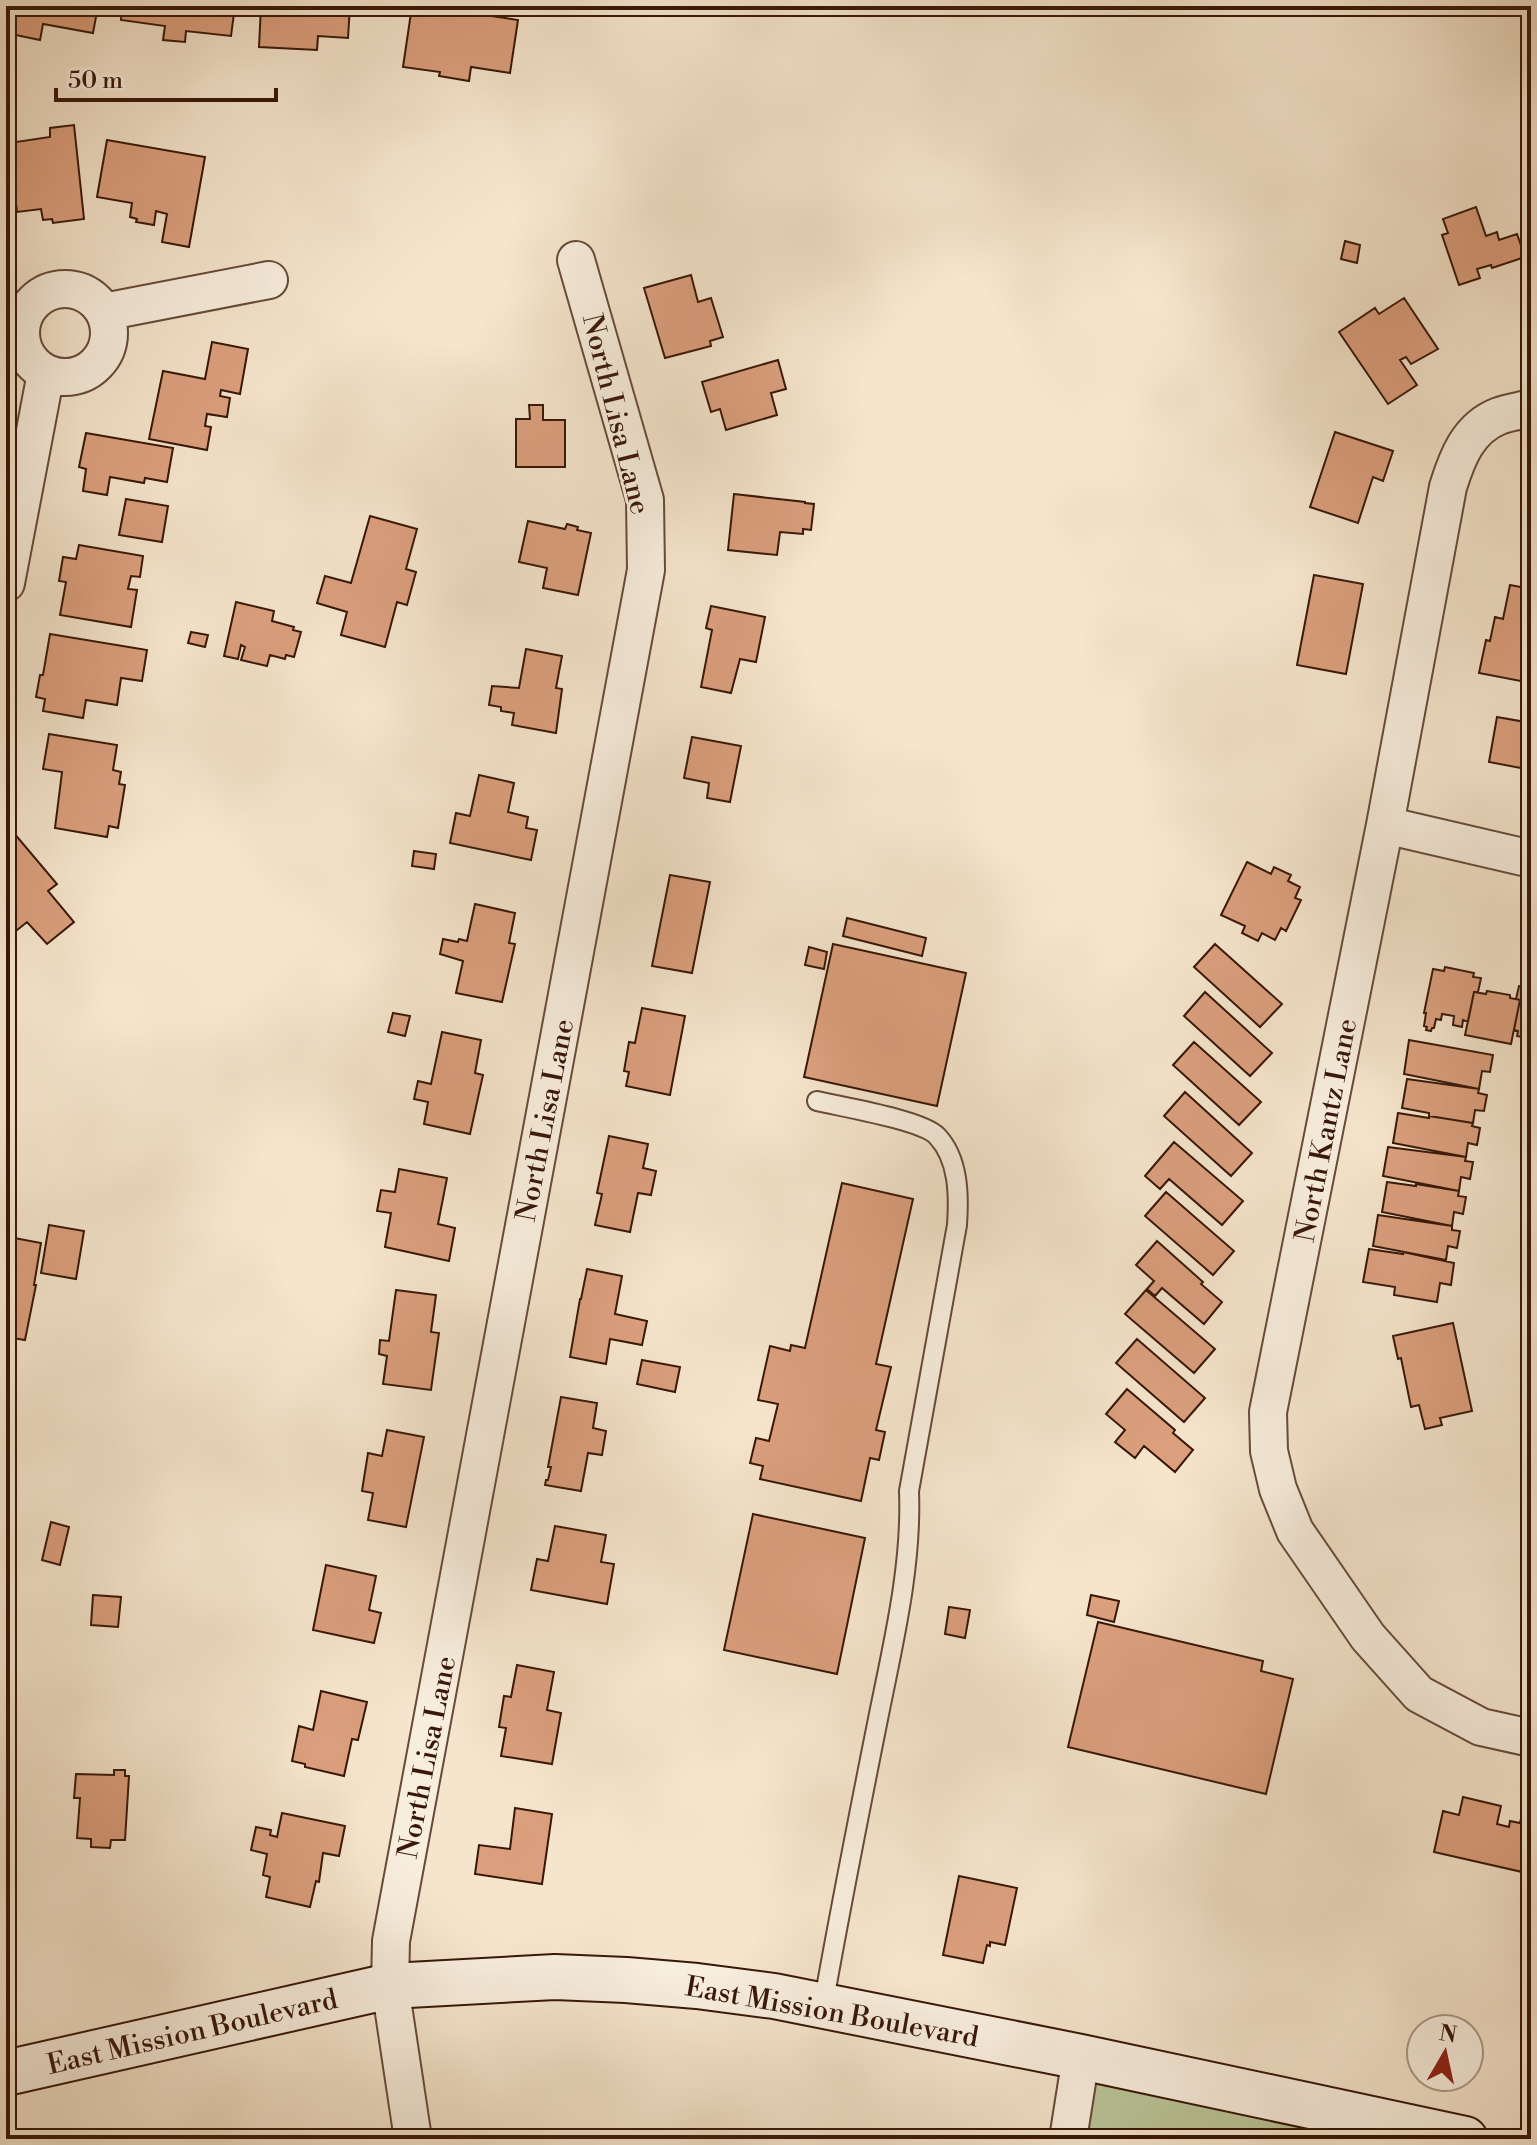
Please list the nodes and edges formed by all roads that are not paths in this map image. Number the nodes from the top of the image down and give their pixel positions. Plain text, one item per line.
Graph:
1 (576, 260) dead end
2 (269, 280) dead end
3 (104, 312) junction
4 (46, 373) junction
5 (1531, 408) edge
6 (6, 583) edge
7 (1385, 825) junction
8 (1531, 859) edge
9 (817, 1101) dead end
10 (1531, 1738) edge
11 (390, 1986) junction
12 (823, 2006) junction
13 (1081, 2057) junction
14 (6, 2073) edge
15 (413, 2139) edge
16 (1068, 2139) edge
17 (1465, 2139) edge

1 - 11 street, North Lisa Lane
2 - 3 street
3 - 4 street
3 - 4 street
4 - 6 street
5 - 7 street, North Kantz Lane
7 - 8 street
7 - 10 street, North Kantz Lane
9 - 12 lane
11 - 12 main road, East Mission Boulevard
11 - 14 main road, East Mission Boulevard
11 - 15 street, North Lisa Lane
12 - 13 main road, East Mission Boulevard
13 - 16 street
13 - 17 main road, East Mission Boulevard

